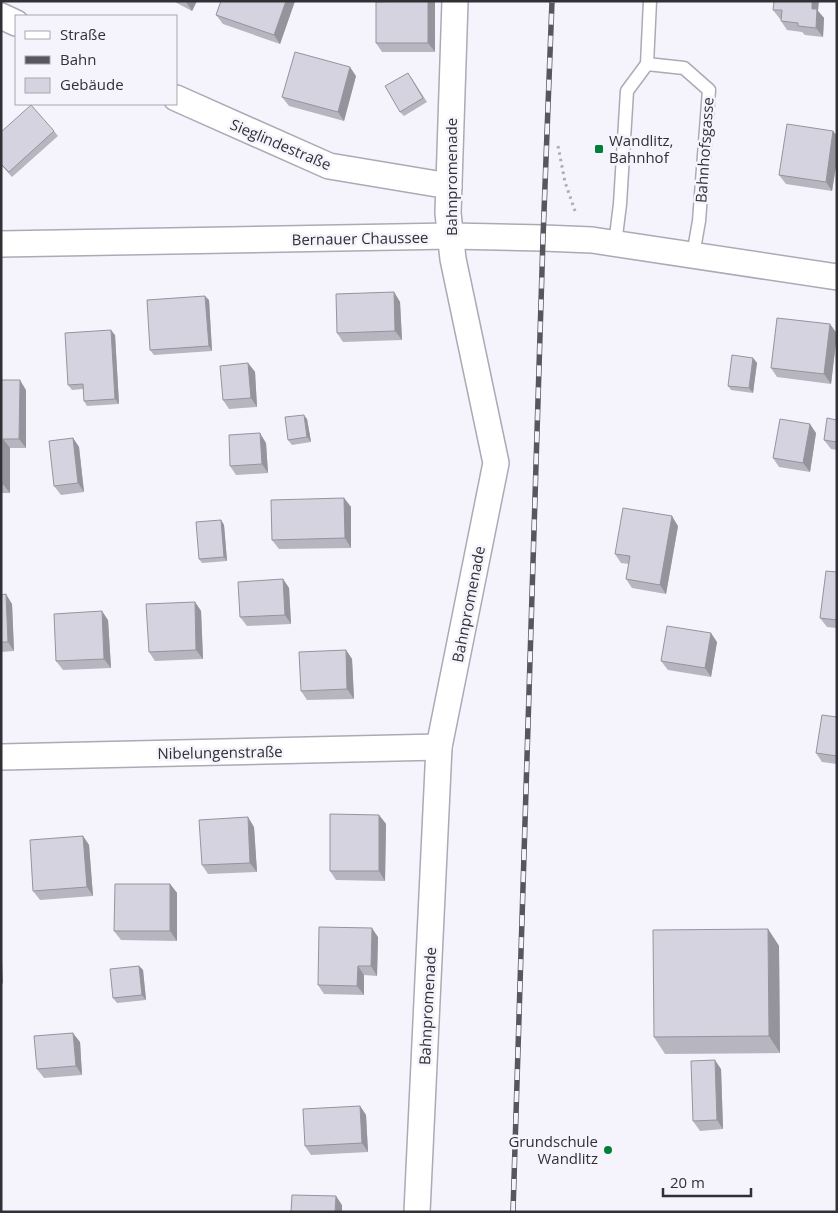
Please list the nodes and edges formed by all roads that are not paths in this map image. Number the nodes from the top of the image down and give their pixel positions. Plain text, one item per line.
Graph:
1 (455, 1) edge
2 (650, 1) edge
3 (1, 16) edge
4 (15, 23) edge
5 (646, 64) junction
6 (178, 99) edge
7 (449, 186) junction
8 (451, 236) junction
9 (1, 244) edge
10 (615, 244) junction
11 (694, 255) junction
12 (837, 277) edge
13 (439, 747) junction
14 (1, 757) edge
15 (417, 1212) edge

1 - 7 street, Bahnpromenade
2 - 5 lane
3 - 4 street
5 - 10 lane
5 - 11 lane, Bahnhofsgasse
6 - 7 street, Sieglindestraße
7 - 8 street, Bahnpromenade
8 - 9 street, Bernauer Chaussee
8 - 10 street, Bernauer Chaussee
8 - 13 street, Bahnpromenade
10 - 11 street, Bernauer Chaussee
11 - 12 street, Bernauer Chaussee
13 - 14 street, Nibelungenstraße
13 - 15 street, Bahnpromenade

